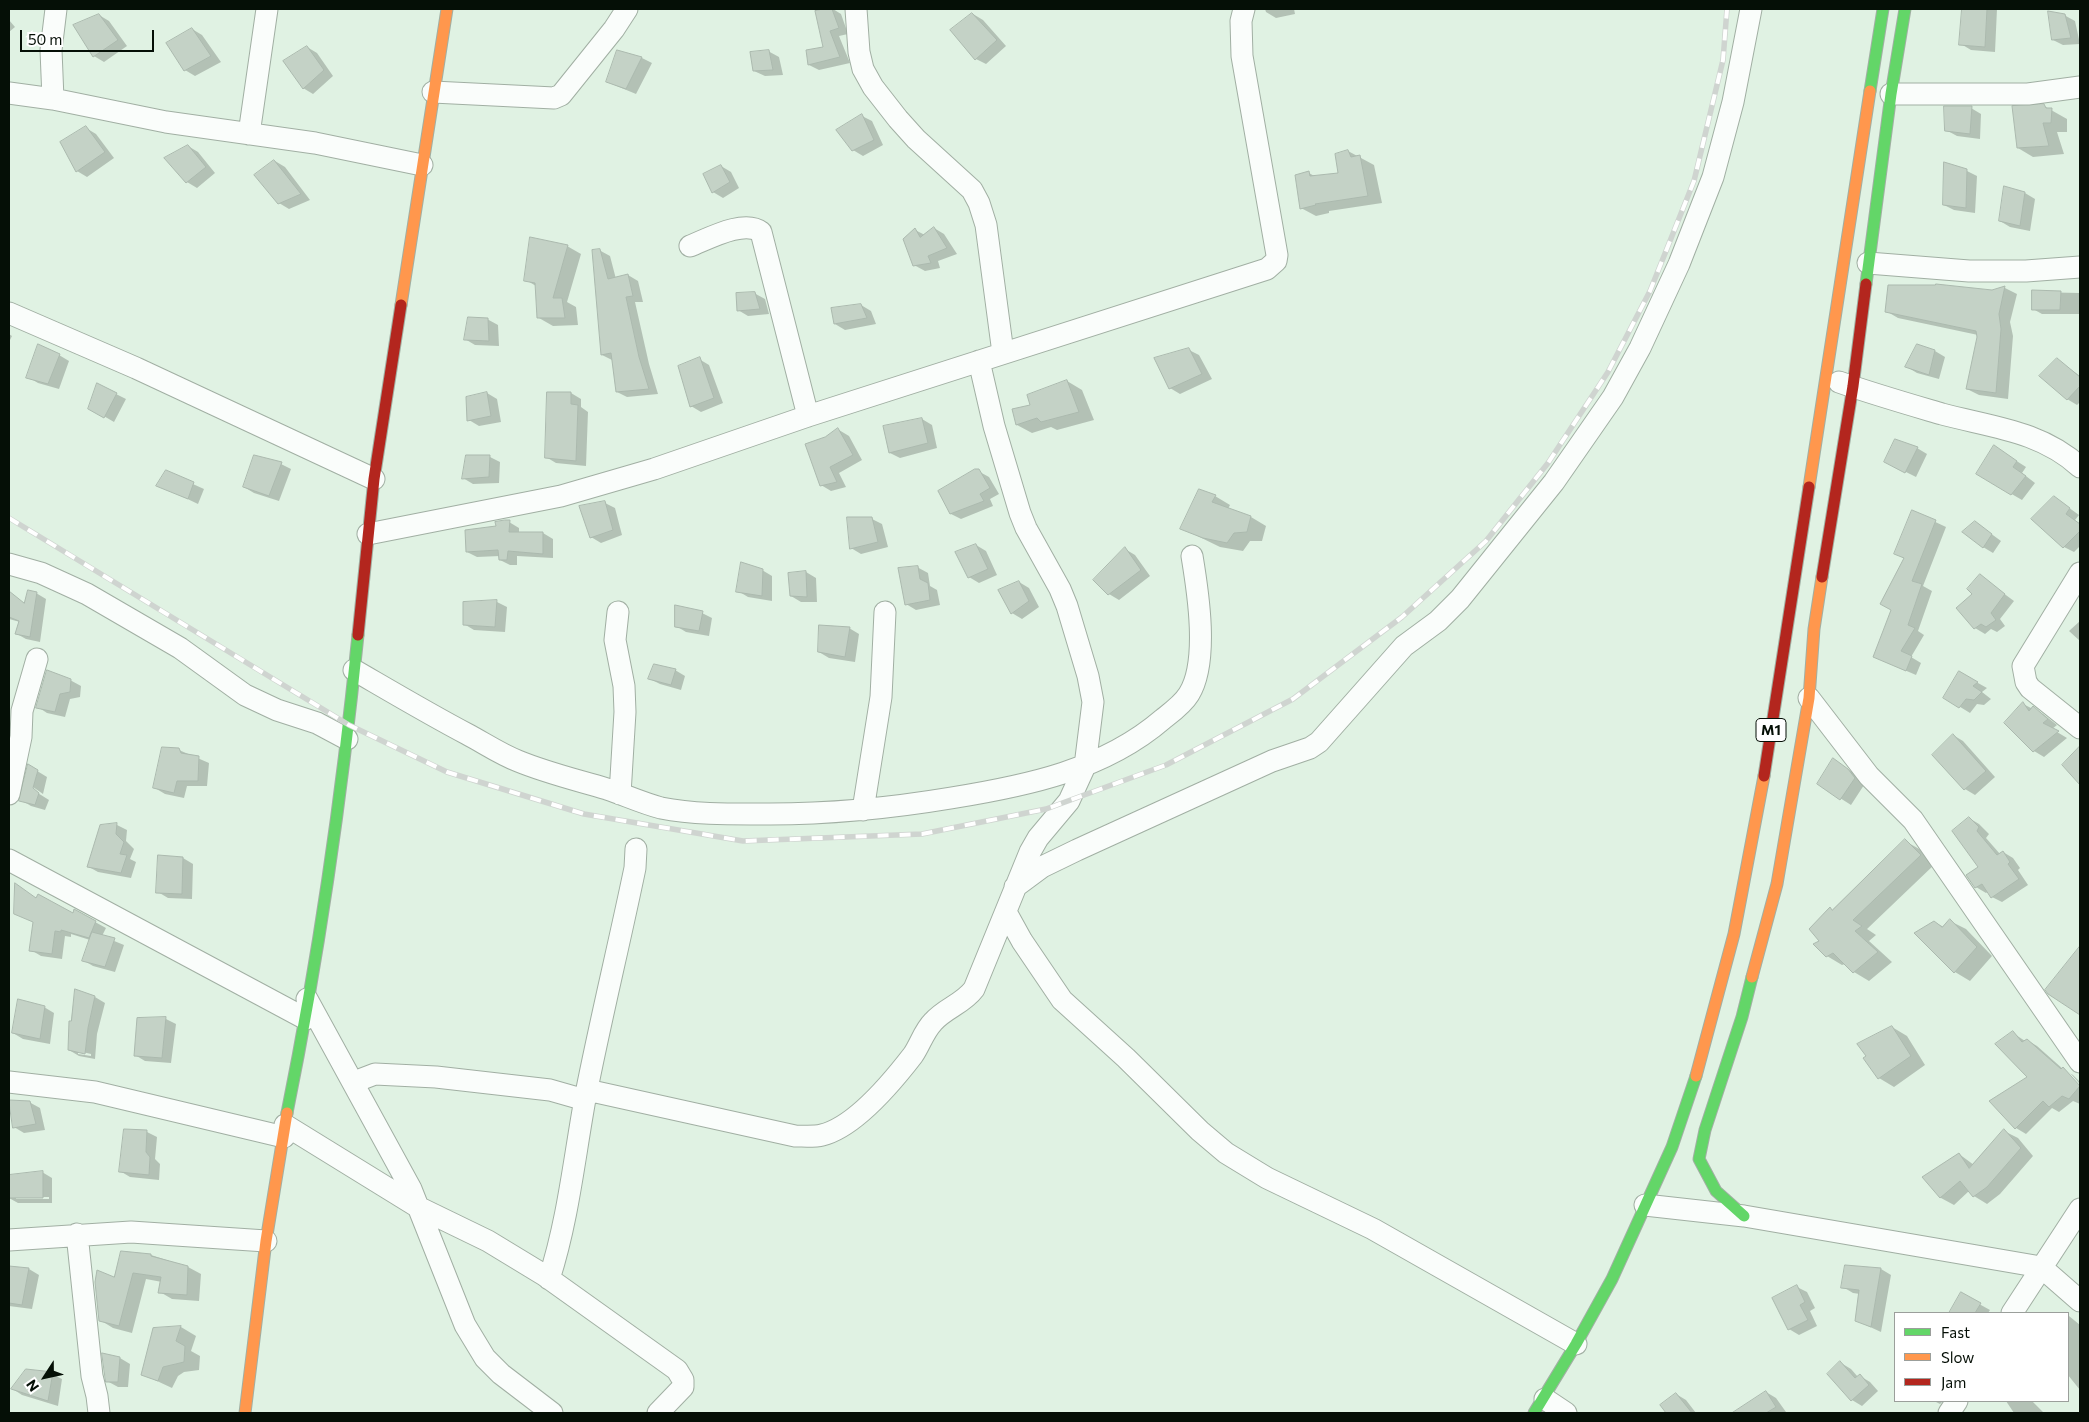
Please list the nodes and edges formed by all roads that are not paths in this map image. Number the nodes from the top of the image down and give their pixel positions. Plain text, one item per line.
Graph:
1 (56, 9) edge
2 (267, 9) edge
3 (447, 9) edge
4 (627, 9) edge
5 (856, 9) edge
6 (1244, 9) edge
7 (1751, 9) edge
8 (1883, 9) edge
9 (1905, 9) edge
10 (2080, 87) edge
11 (433, 92) junction
12 (9, 93) edge
13 (1891, 94) junction
14 (53, 100) junction
15 (249, 134) junction
16 (422, 165) junction
17 (690, 246) dead end
18 (1868, 263) junction
19 (2080, 267) edge
20 (9, 313) edge
21 (1003, 353) junction
22 (979, 361) junction
23 (1827, 378) junction
24 (1853, 386) junction
25 (808, 416) junction
26 (2078, 461) edge
27 (374, 479) junction
28 (368, 534) junction
29 (1192, 556) dead end
30 (11, 566) edge
31 (2080, 574) edge
32 (618, 612) dead end
33 (885, 612) dead end
34 (37, 659) dead end
35 (354, 670) junction
36 (1809, 698) junction
37 (2080, 728) edge
38 (347, 739) junction
39 (1085, 766) junction
40 (9, 794) edge
41 (620, 794) junction
42 (863, 810) junction
43 (636, 850) dead end
44 (9, 860) edge
45 (1015, 887) junction
46 (1006, 912) junction
47 (306, 1009) junction
48 (2080, 1062) edge
49 (9, 1082) edge
50 (354, 1082) junction
51 (586, 1095) junction
52 (284, 1131) junction
53 (1645, 1206) junction
54 (418, 1207) junction
55 (2080, 1209) edge
56 (1744, 1216) junction
57 (77, 1234) junction
58 (9, 1240) edge
59 (266, 1241) junction
60 (2041, 1267) junction
61 (550, 1279) junction
62 (2080, 1301) edge
63 (2013, 1312) edge
64 (1576, 1344) junction
65 (1956, 1402) edge
66 (1540, 1406) edge
67 (99, 1413) edge
68 (245, 1413) edge
69 (552, 1413) edge
70 (658, 1413) edge
71 (1566, 1413) edge
72 (1949, 1413) edge

1 - 14 street
2 - 15 street
3 - 11 street
4 - 11 street
5 - 21 street
6 - 21 street
7 - 45 street
8 - 23 street, M1
9 - 13 street
10 - 13 street
11 - 16 street
12 - 14 street
13 - 18 street
14 - 15 street
15 - 16 street
16 - 27 street
17 - 25 street
18 - 19 street
18 - 24 street
20 - 27 street
21 - 22 street
22 - 25 street
22 - 39 street
23 - 24 street
23 - 53 street, M1
24 - 26 street
24 - 36 street
25 - 28 street
27 - 28 street
28 - 35 street
29 - 39 street
30 - 38 street
31 - 37 street
32 - 41 street
33 - 42 street
34 - 40 street
35 - 38 street
35 - 41 street
36 - 48 street
36 - 56 street
38 - 47 street
39 - 42 street
39 - 45 street
41 - 42 street
43 - 51 street
44 - 47 street
45 - 46 street
46 - 51 street
46 - 64 street
47 - 50 street
47 - 52 street
49 - 52 street
50 - 51 street
50 - 54 street
51 - 61 street
52 - 54 street
52 - 59 street
53 - 56 street
53 - 64 street, M1
54 - 61 street
54 - 69 street
55 - 60 street
56 - 60 street
57 - 58 street
57 - 59 street
57 - 67 street
59 - 68 street
60 - 62 street
60 - 63 street
61 - 70 street
64 - 66 street, M1
65 - 72 street
66 - 71 street

